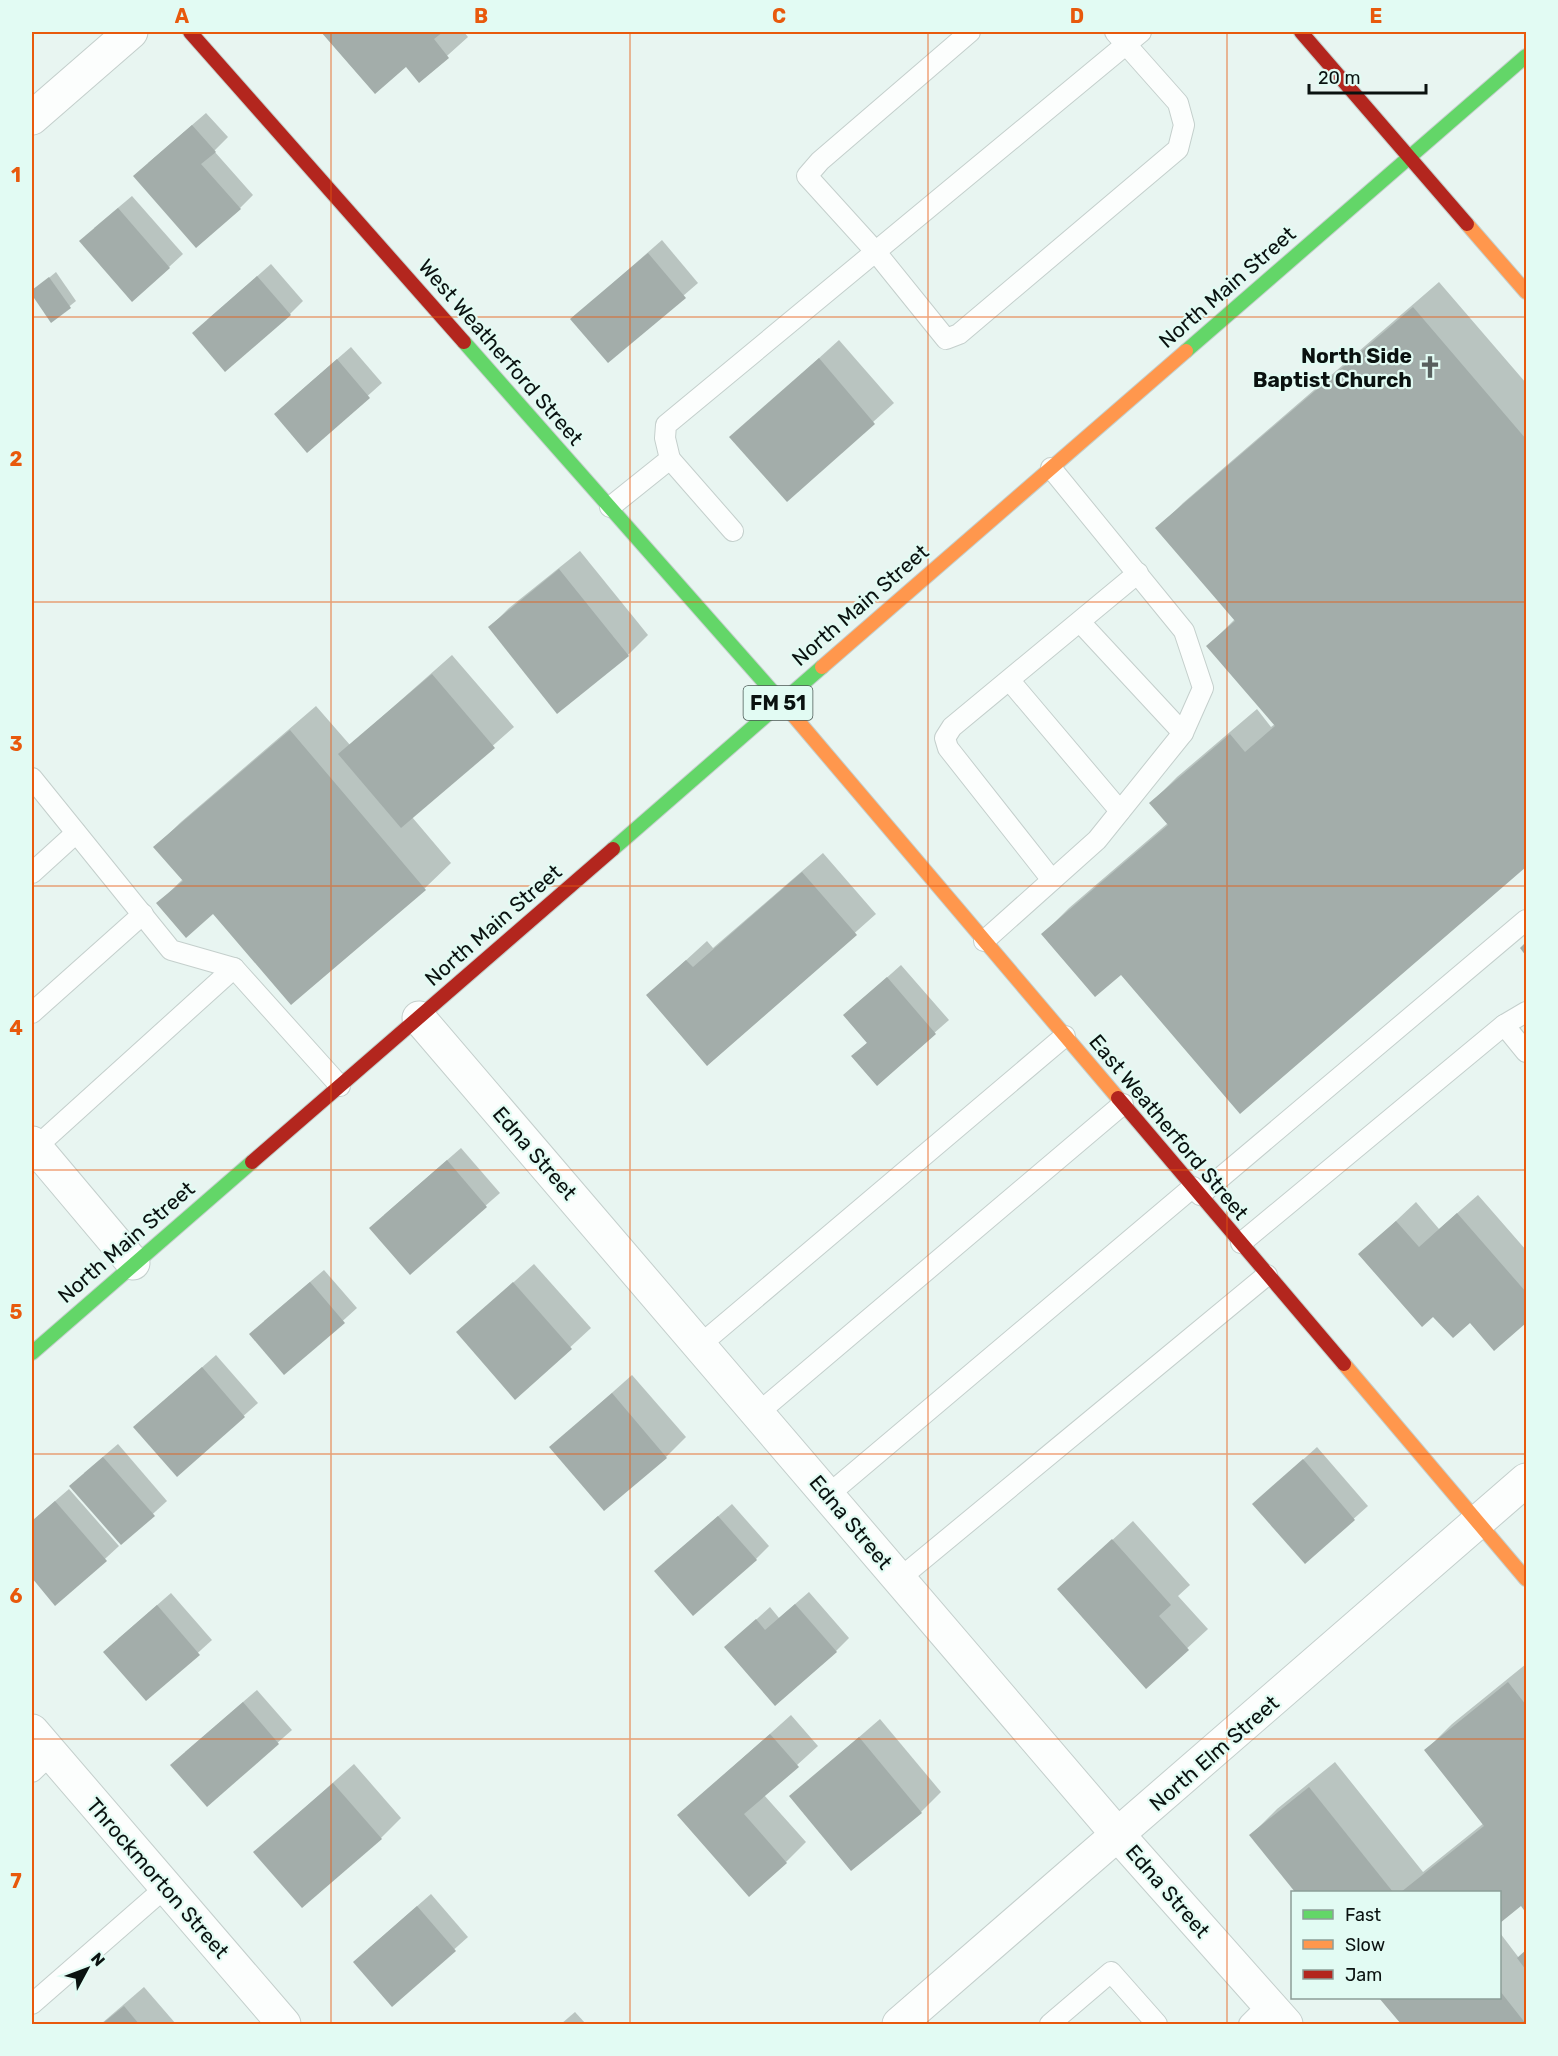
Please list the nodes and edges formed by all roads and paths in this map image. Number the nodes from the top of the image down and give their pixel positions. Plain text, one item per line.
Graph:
1 (131, 32) edge
2 (190, 32) edge
3 (970, 32) edge
4 (1141, 32) edge
5 (1301, 32) edge
6 (1120, 38) edge
7 (1527, 56) edge
8 (32, 118) edge
9 (1410, 157) junction
10 (875, 250) junction
11 (1527, 292) edge
12 (670, 459) junction
13 (1051, 468) junction
14 (610, 507) junction
15 (733, 531) dead end
16 (1138, 573) junction
17 (1080, 621) junction
18 (1010, 681) junction
19 (781, 701) junction
20 (1183, 733) junction
21 (32, 778) edge
22 (1120, 811) junction
23 (76, 833) junction
24 (32, 873) edge
25 (1052, 880) junction
26 (143, 914) junction
27 (1527, 920) edge
28 (984, 941) junction
29 (234, 968) junction
30 (1527, 1012) edge
31 (32, 1013) edge
32 (419, 1018) junction
33 (1504, 1025) junction
34 (1065, 1036) junction
35 (1527, 1052) edge
36 (340, 1086) junction
37 (1123, 1104) junction
38 (33, 1146) edge
39 (1196, 1191) junction
40 (1240, 1243) junction
41 (133, 1263) junction
42 (1267, 1275) junction
43 (700, 1345) junction
44 (32, 1353) edge
45 (758, 1413) junction
46 (1527, 1480) edge
47 (828, 1495) junction
48 (1478, 1523) junction
49 (899, 1579) junction
50 (1527, 1579) edge
51 (38, 1752) edge
52 (1119, 1836) junction
53 (166, 1887) junction
54 (32, 2004) edge
55 (1268, 2018) edge
56 (284, 2025) edge
57 (899, 2025) edge
58 (1050, 2025) edge
59 (1157, 2025) edge

1 - 8 street
2 - 14 street, West Weatherford Street
3 - 10 lane
4 - 6 lane
5 - 9 street
6 - 10 lane
6 - 10 lane
7 - 9 street, North Main Street / FM 51
9 - 11 street
9 - 13 street, North Main Street / FM 51
10 - 12 lane
12 - 14 lane
12 - 15 lane
13 - 16 lane
13 - 19 street, North Main Street / FM 51
14 - 19 street, West Weatherford Street
16 - 17 lane
16 - 20 lane
17 - 18 lane
17 - 20 lane
18 - 22 lane
18 - 25 lane
19 - 28 street, East Weatherford Street
19 - 32 street, North Main Street / FM 51
20 - 22 lane
21 - 23 lane
22 - 25 lane
23 - 24 lane
23 - 26 lane
25 - 28 lane
26 - 29 lane
26 - 31 lane
27 - 39 lane
28 - 34 street, East Weatherford Street
29 - 36 lane
29 - 38 lane
30 - 33 lane
32 - 36 street, North Main Street / FM 51
32 - 43 street, Edna Street
33 - 35 lane
33 - 40 lane
34 - 37 street, East Weatherford Street
34 - 43 lane
36 - 41 street, North Main Street / FM 51
37 - 39 street, East Weatherford Street
37 - 45 lane
38 - 41 street
39 - 40 street, East Weatherford Street
39 - 47 lane
40 - 42 street, East Weatherford Street
41 - 44 street, North Main Street / FM 51
42 - 48 street, East Weatherford Street
42 - 49 lane
43 - 45 street, Edna Street
45 - 47 street, Edna Street
46 - 48 street, North Elm Street
47 - 49 street, Edna Street
48 - 50 street, East Weatherford Street
48 - 52 street, North Elm Street
49 - 52 street, Edna Street
51 - 53 street, Throckmorton Street
52 - 55 street, Edna Street
52 - 57 street, North Elm Street
53 - 54 lane
53 - 56 street, Throckmorton Street
58 - 59 lane

